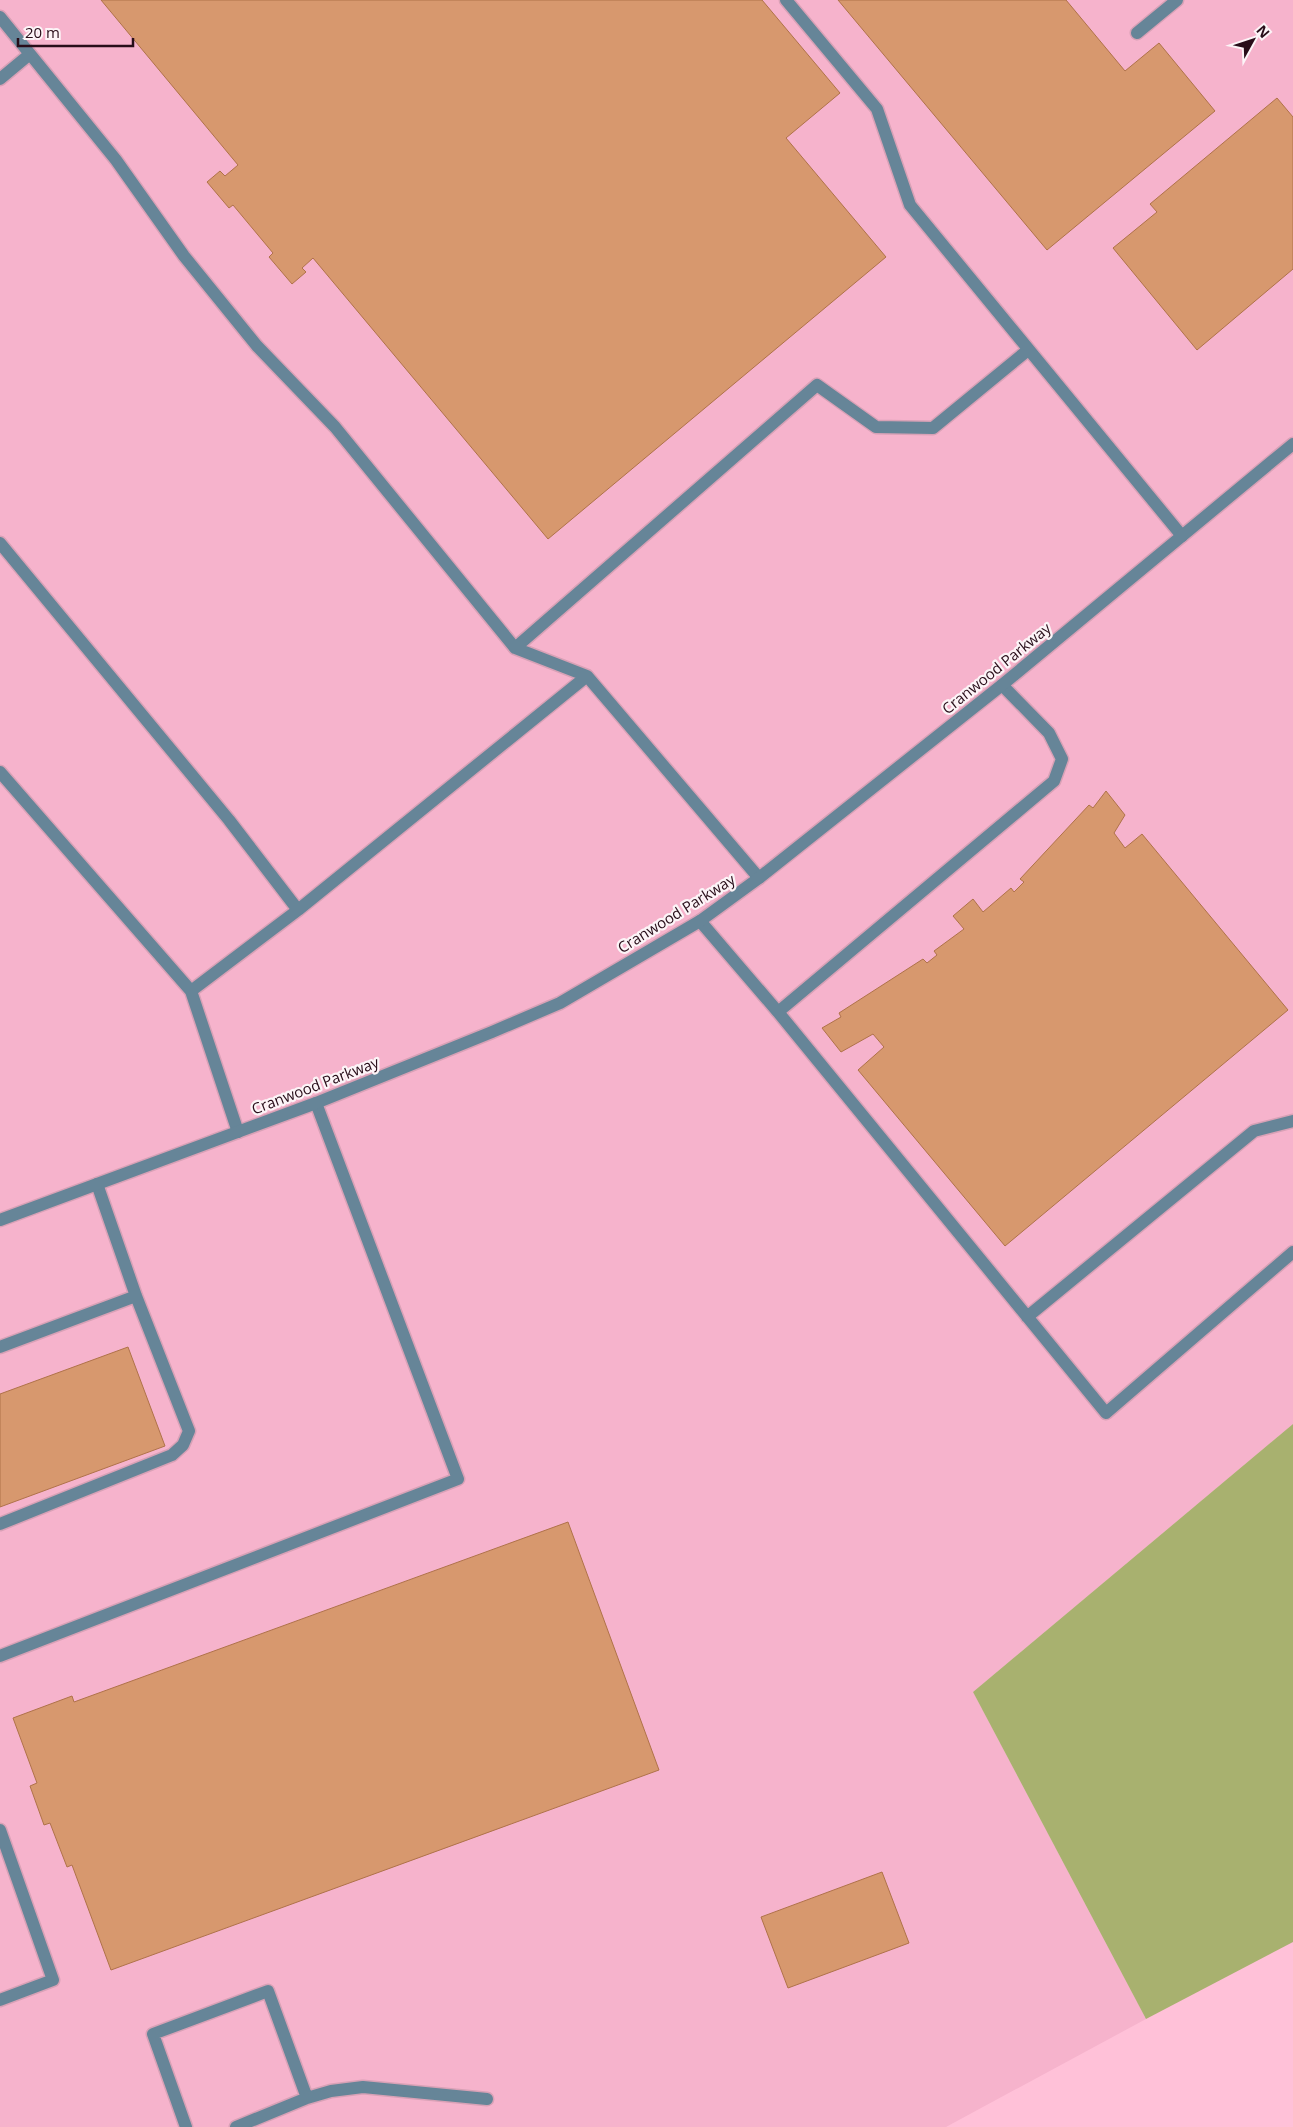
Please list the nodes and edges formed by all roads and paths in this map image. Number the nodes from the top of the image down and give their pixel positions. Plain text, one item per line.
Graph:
1 (786, 0) edge
2 (1177, 0) edge
3 (0, 17) edge
4 (1137, 33) dead end
5 (30, 54) junction
6 (0, 79) edge
7 (1028, 350) junction
8 (1293, 444) edge
9 (1182, 536) junction
10 (0, 543) edge
11 (515, 648) junction
12 (587, 676) junction
13 (1002, 685) junction
14 (0, 772) edge
15 (759, 878) junction
16 (298, 910) junction
17 (700, 921) junction
18 (191, 991) junction
19 (778, 1012) junction
20 (316, 1104) junction
21 (1293, 1121) edge
22 (238, 1132) junction
23 (97, 1184) junction
24 (0, 1220) edge
25 (1293, 1252) edge
26 (136, 1296) junction
27 (1027, 1317) junction
28 (0, 1347) edge
29 (0, 1524) edge
30 (0, 1656) edge
31 (0, 1830) edge
32 (0, 2000) edge
33 (307, 2098) junction
34 (487, 2099) dead end
35 (186, 2127) edge
36 (236, 2127) edge

1 - 7 street
2 - 4 street
3 - 5 street
5 - 6 street
5 - 11 street
7 - 9 street
7 - 11 street
8 - 9 street, Cranwood Parkway
9 - 13 street, Cranwood Parkway
10 - 16 street
11 - 12 street
12 - 15 street
12 - 16 street
13 - 15 street, Cranwood Parkway
13 - 19 street
14 - 18 street
15 - 17 street, Cranwood Parkway
16 - 18 street
17 - 19 street
17 - 20 street, Cranwood Parkway
18 - 22 street
19 - 27 street
20 - 22 street, Cranwood Parkway
20 - 30 street
21 - 27 street
22 - 23 street, Cranwood Parkway
23 - 24 street, Cranwood Parkway
23 - 26 street
25 - 27 street
26 - 28 street
26 - 29 street
31 - 32 street
33 - 34 street
33 - 35 street
33 - 36 street

